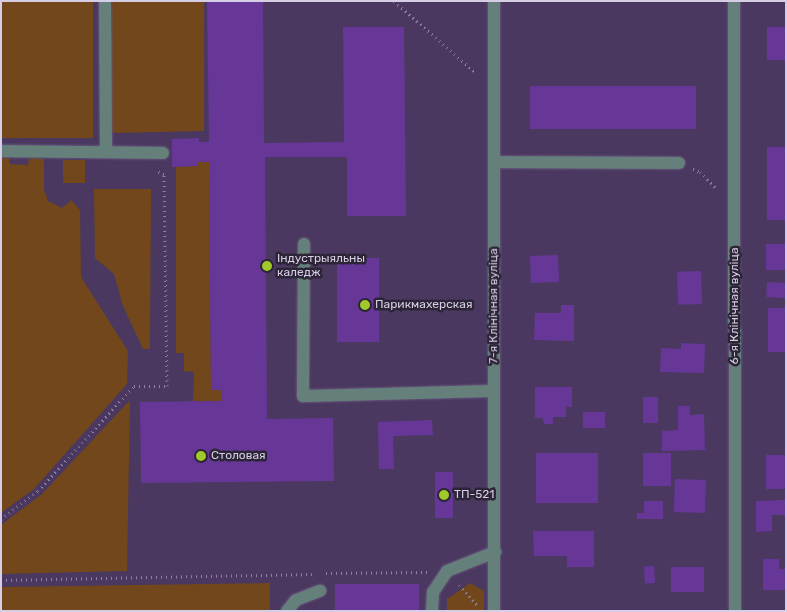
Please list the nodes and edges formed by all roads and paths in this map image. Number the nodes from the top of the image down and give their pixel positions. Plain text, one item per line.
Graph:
1 (105, 1) edge
2 (394, 1) edge
3 (494, 1) edge
4 (734, 1) edge
5 (494, 88) junction
6 (106, 150) junction
7 (1, 151) edge
8 (163, 153) dead end
9 (494, 162) junction
10 (679, 163) dead end
11 (155, 170) dead end
12 (700, 172) dead end
13 (712, 182) dead end
14 (304, 244) dead end
15 (494, 391) junction
16 (1, 519) edge
17 (495, 552) junction
18 (447, 571) junction
19 (1, 580) edge
20 (320, 591) dead end
21 (287, 611) edge
22 (432, 611) edge
23 (482, 611) edge
24 (494, 611) edge
25 (735, 611) edge

1 - 6 street
2 - 5 path
3 - 5 street, 7-я Клінічная вуліца
4 - 25 street, 6-я Клінічная вуліца
5 - 9 street, 7-я Клінічная вуліца
6 - 7 street
6 - 8 street
9 - 10 street
9 - 15 street, 7-я Клінічная вуліца
11 - 16 path
12 - 13 path
14 - 15 street
15 - 17 street, 7-я Клінічная вуліца
17 - 18 street
17 - 24 street, 7-я Клінічная вуліца
18 - 19 path
18 - 22 street
18 - 23 path
20 - 21 street

